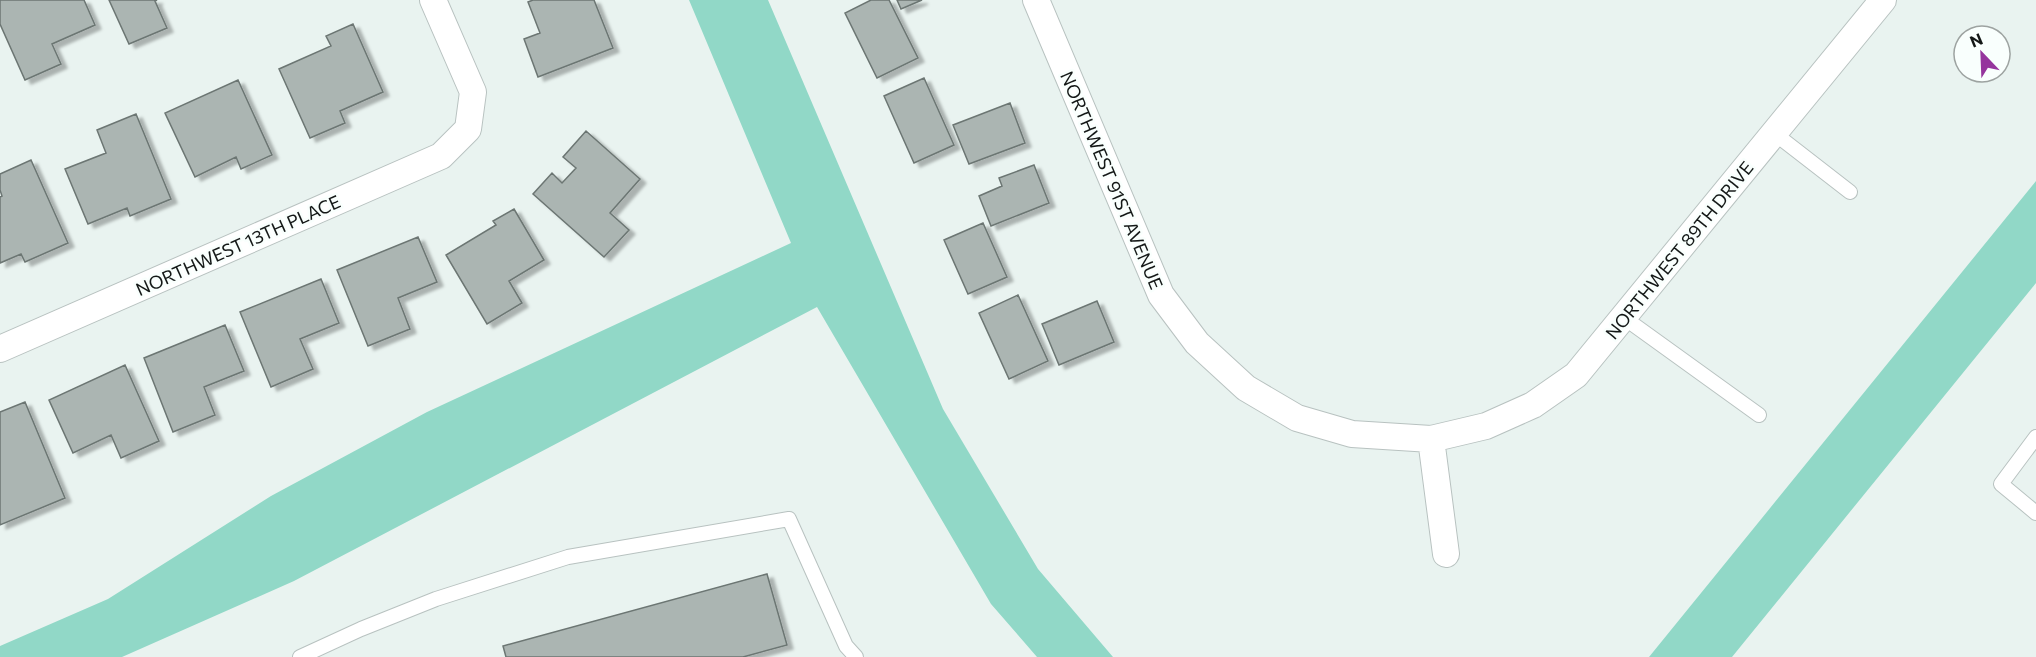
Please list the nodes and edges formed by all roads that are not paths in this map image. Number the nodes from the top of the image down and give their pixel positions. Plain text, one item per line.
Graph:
1 (433, 0) edge
2 (1036, 0) edge
3 (1877, 2) edge
4 (1774, 133) junction
5 (1850, 192) dead end
6 (1623, 317) junction
7 (0, 349) edge
8 (1759, 415) dead end
9 (2036, 437) edge
10 (1431, 439) junction
11 (2036, 513) edge
12 (1446, 554) dead end
13 (300, 657) edge
14 (856, 657) edge

1 - 7 street, NORTHWEST 13TH PLACE
2 - 10 street, NORTHWEST 91ST AVENUE
3 - 4 street, NORTHWEST 89TH DRIVE
4 - 5 lane
4 - 6 street, NORTHWEST 89TH DRIVE
6 - 8 lane
6 - 10 street, NORTHWEST 89TH DRIVE
9 - 11 lane
10 - 12 street
13 - 14 lane

